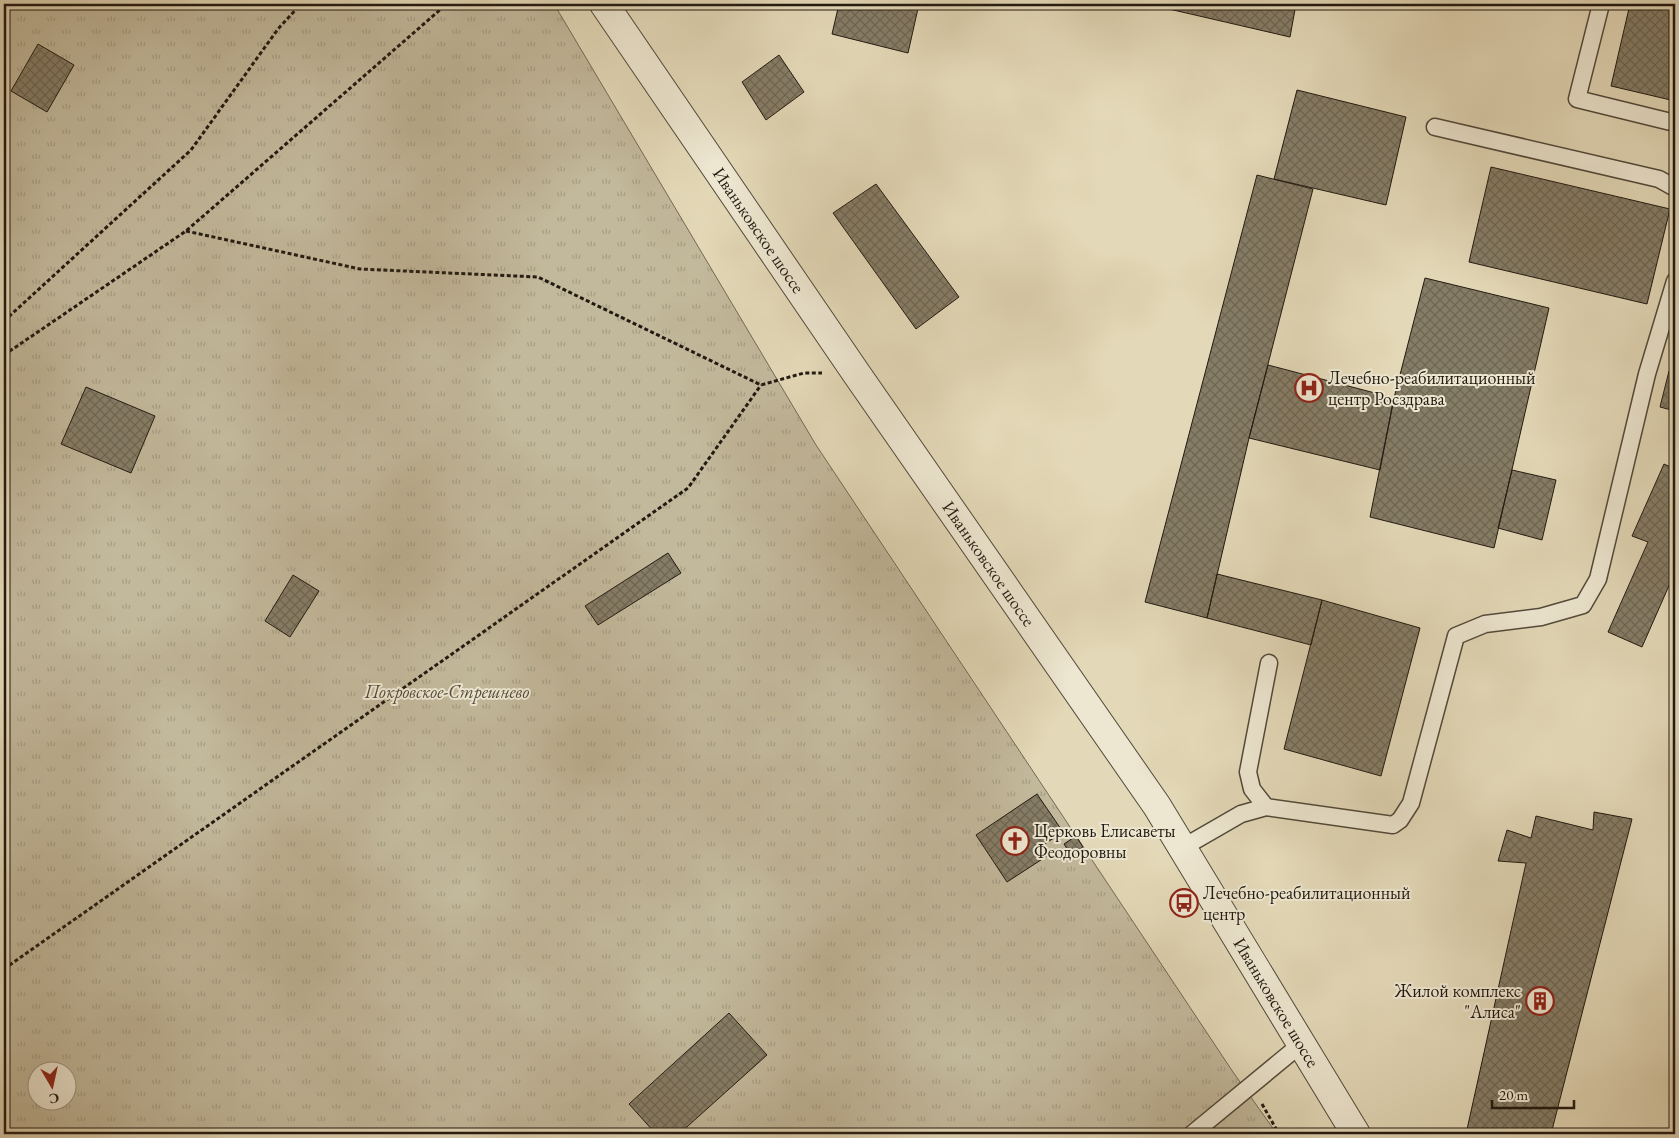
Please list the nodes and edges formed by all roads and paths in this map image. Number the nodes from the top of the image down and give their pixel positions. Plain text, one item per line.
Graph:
1 (301, 4) edge
2 (455, 4) edge
3 (604, 4) edge
4 (1601, 4) edge
5 (1675, 123) edge
6 (1435, 127) dead end
7 (1675, 188) edge
8 (186, 231) junction
9 (1675, 281) edge
10 (4, 321) edge
11 (4, 355) edge
12 (856, 373) junction
13 (761, 385) junction
14 (1269, 663) dead end
15 (1266, 807) junction
16 (1182, 848) junction
17 (4, 969) edge
18 (1300, 1044) junction
19 (1252, 1087) junction
20 (1192, 1134) edge
21 (1279, 1134) edge
22 (1356, 1134) edge

1 - 10 path
2 - 8 path
3 - 12 street, Иваньковское шоссе
4 - 5 lane
6 - 7 lane
8 - 11 path
8 - 13 path
9 - 15 lane
12 - 13 path
12 - 16 street, Иваньковское шоссе
13 - 17 path
14 - 15 lane
15 - 16 lane
16 - 18 street, Иваньковское шоссе
18 - 19 lane
18 - 22 street, Иваньковское шоссе
19 - 20 lane
19 - 21 path

